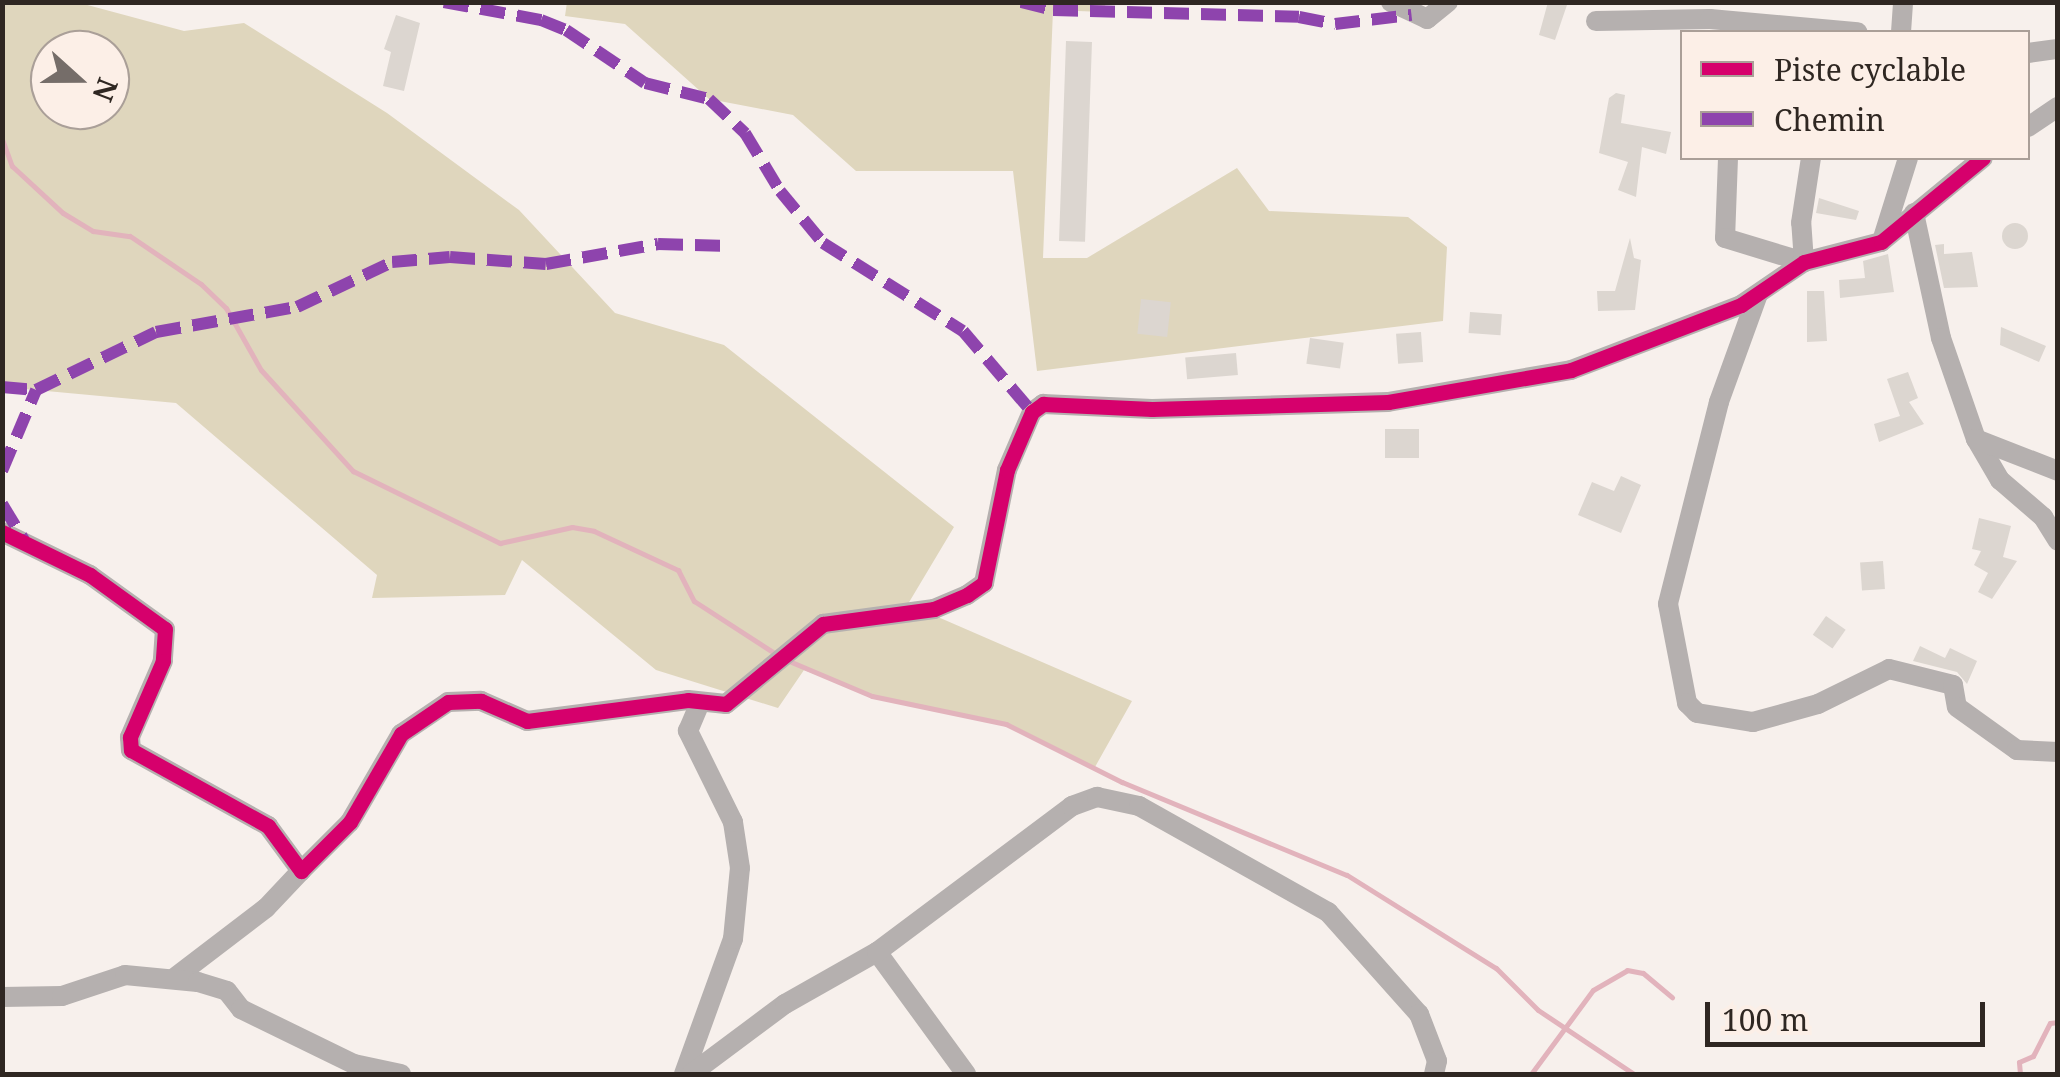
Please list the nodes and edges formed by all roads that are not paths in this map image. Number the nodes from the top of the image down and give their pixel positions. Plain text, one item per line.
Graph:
1 (1392, 2) edge
2 (1448, 2) edge
3 (1902, 2) edge
4 (1708, 11) edge
5 (1596, 21) dead end
6 (1842, 30) edge
7 (1902, 30) edge
8 (2058, 49) edge
9 (2030, 53) edge
10 (2058, 107) edge
11 (2030, 126) edge
12 (1728, 160) edge
13 (1811, 160) edge
14 (1907, 160) edge
15 (1981, 160) edge
16 (1914, 214) junction
17 (1881, 242) junction
18 (1804, 262) junction
19 (1758, 294) junction
20 (1976, 439) junction
21 (2058, 471) edge
22 (2, 532) edge
23 (2058, 541) edge
24 (700, 703) junction
25 (2058, 752) edge
26 (300, 871) junction
27 (877, 952) junction
28 (173, 980) junction
29 (2, 997) edge
30 (401, 1074) edge
31 (688, 1074) edge
32 (966, 1074) edge
33 (1434, 1074) edge

1 - 2 street
3 - 7 street
4 - 5 street
4 - 6 street
8 - 9 street
10 - 11 street
12 - 18 street
13 - 18 street
14 - 17 street
15 - 16 street
16 - 17 street
16 - 20 street
17 - 18 street
18 - 19 street
19 - 24 street
19 - 25 street
20 - 21 street
20 - 23 street
22 - 26 street
24 - 26 street
24 - 31 street
26 - 28 street
27 - 31 street
27 - 32 street
27 - 33 street
28 - 29 street
28 - 30 street

